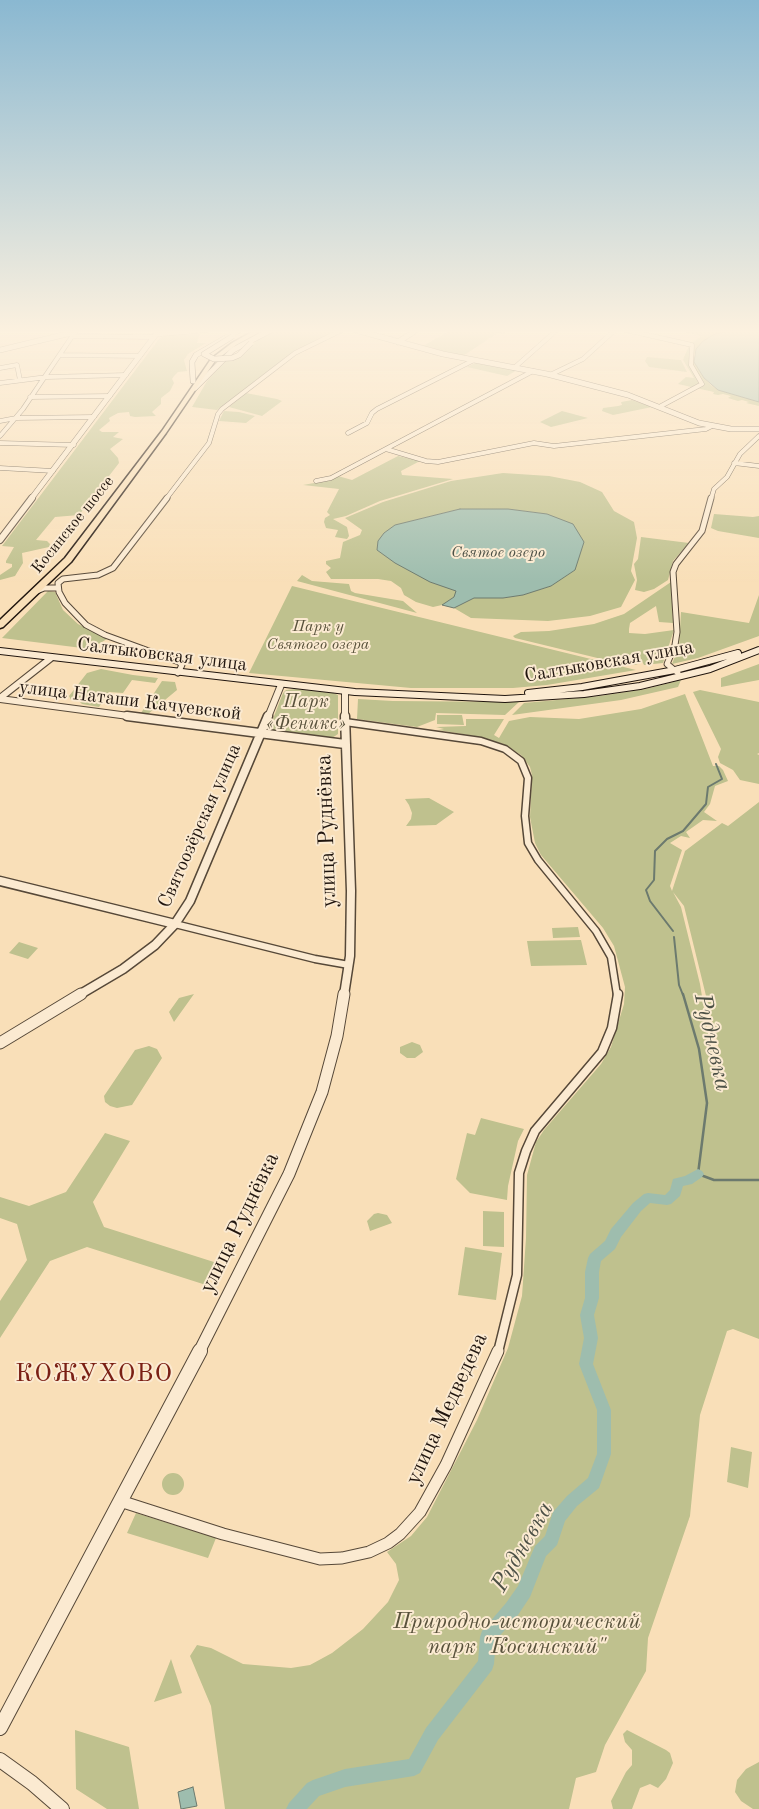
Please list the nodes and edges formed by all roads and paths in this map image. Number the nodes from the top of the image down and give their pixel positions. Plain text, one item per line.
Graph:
1 (19, 413) edge
2 (97, 413) edge
3 (172, 413) edge
4 (176, 413) edge
5 (219, 413) edge
6 (372, 413) edge
7 (453, 413) edge
8 (675, 413) edge
9 (94, 417) junction
10 (16, 418) junction
11 (0, 421) edge
12 (696, 426) junction
13 (759, 429) edge
14 (348, 433) dead end
15 (0, 436) edge
16 (759, 436) edge
17 (0, 443) edge
18 (74, 445) junction
19 (386, 449) junction
20 (734, 463) junction
21 (759, 466) edge
22 (0, 468) edge
23 (53, 471) junction
24 (316, 482) dead end
25 (0, 540) edge
26 (48, 585) junction
27 (58, 588) junction
28 (0, 616) edge
29 (0, 625) edge
30 (759, 646) edge
31 (0, 650) edge
32 (759, 650) edge
33 (51, 658) junction
34 (675, 670) junction
35 (178, 673) junction
36 (682, 677) junction
37 (281, 685) junction
38 (345, 691) junction
39 (0, 698) edge
40 (463, 698) junction
41 (345, 722) junction
42 (261, 734) junction
43 (345, 744) junction
44 (0, 881) edge
45 (175, 924) junction
46 (350, 965) junction
47 (0, 1043) edge
48 (120, 1502) junction
49 (0, 1728) edge
50 (0, 1760) edge
51 (62, 1809) edge

1 - 10 street
2 - 9 street
3 - 28 highway, Косинское шоссе
4 - 26 highway, Косинское шоссе
5 - 27 street
6 - 14 street
7 - 19 street
8 - 12 street
9 - 10 street
9 - 18 street
10 - 11 street
10 - 15 street
12 - 13 street
12 - 19 street
16 - 20 street
17 - 18 street
18 - 23 street
19 - 24 street
20 - 21 street
20 - 34 street
22 - 23 street
23 - 25 street
26 - 27 street
26 - 29 highway, Косинское шоссе
27 - 35 street
30 - 34 main road, Салтыковская улица
31 - 33 street, Салтыковская улица
32 - 36 main road, Салтыковская улица
33 - 35 main road, Салтыковская улица
33 - 39 street
34 - 36 street
34 - 40 main road, Салтыковская улица
35 - 37 street, Салтыковская улица
36 - 40 main road, Салтыковская улица
37 - 38 street, Салтыковская улица
37 - 42 street, Святоозёрская улица
38 - 40 street, Салтыковская улица
38 - 41 street, улица Руднёвка
39 - 42 street, улица Наташи Качуевской
41 - 43 street, улица Руднёвка
41 - 48 street, улица Медведева
42 - 43 street, улица Наташи Качуевской
42 - 45 street, Святоозёрская улица
43 - 46 street, улица Руднёвка
44 - 45 street
45 - 46 street
45 - 47 street, Святоозёрская улица
46 - 48 street, улица Руднёвка
48 - 49 street, улица Руднёвка
50 - 51 main road

